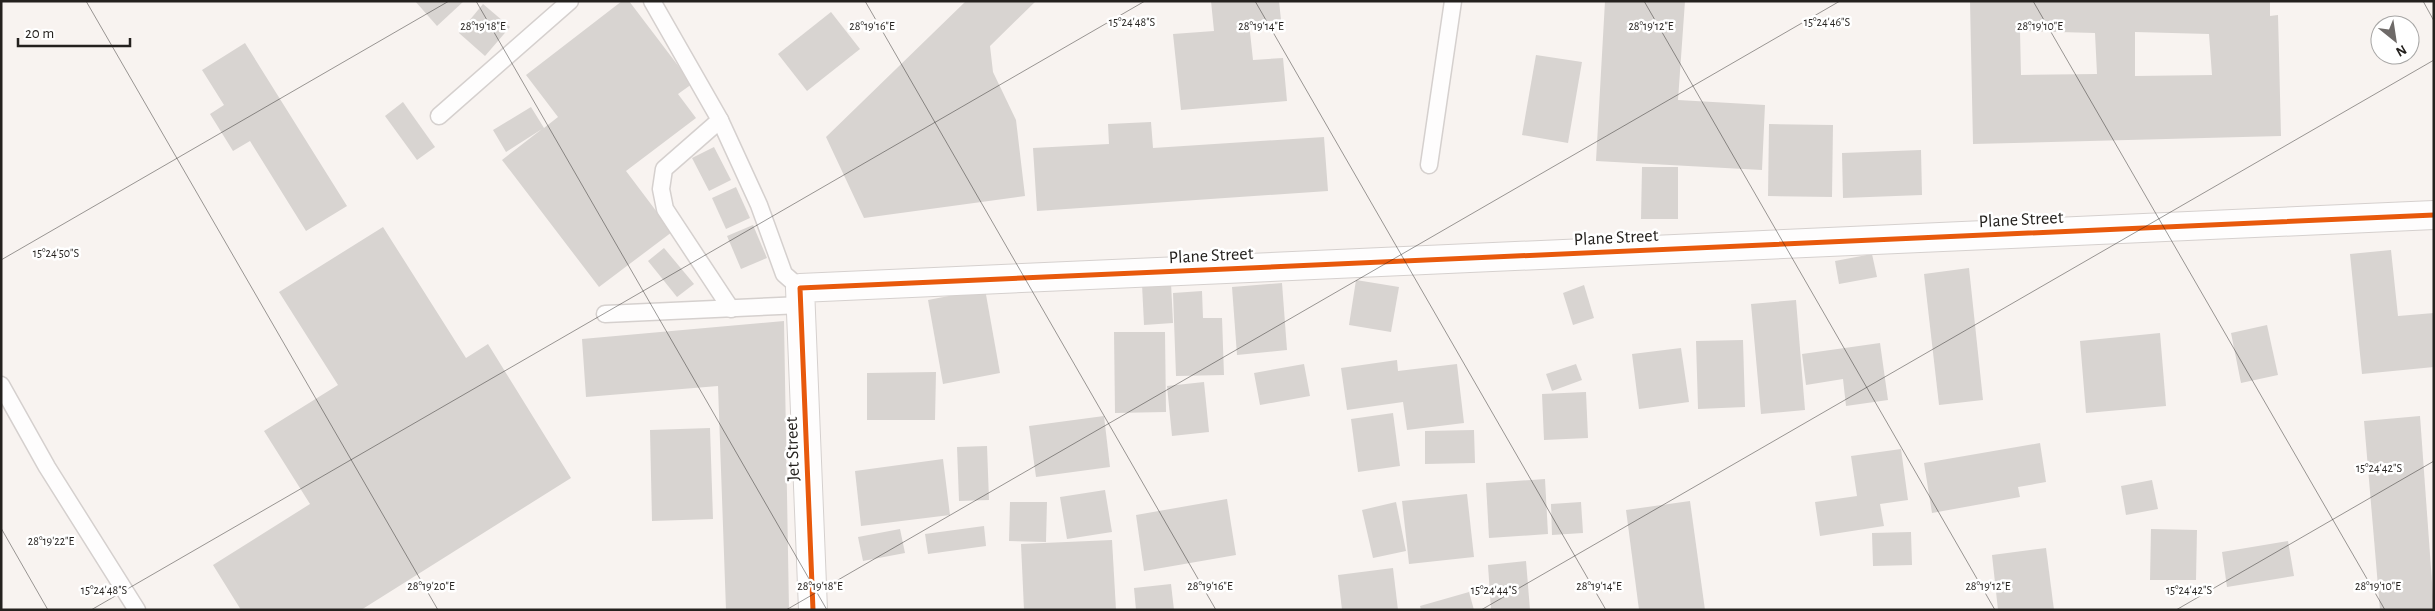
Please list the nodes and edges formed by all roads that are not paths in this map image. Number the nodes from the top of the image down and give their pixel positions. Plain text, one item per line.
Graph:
1 (570, 1) edge
2 (652, 1) edge
3 (1453, 1) edge
4 (439, 116) dead end
5 (720, 120) junction
6 (1429, 164) dead end
7 (2434, 215) edge
8 (801, 297) junction
9 (731, 310) junction
10 (605, 314) dead end
11 (1, 385) edge
12 (138, 610) edge
13 (813, 610) edge

1 - 4 lane
2 - 5 lane
3 - 6 lane
5 - 8 lane
5 - 9 lane
7 - 8 street, Plane Street
8 - 9 lane
8 - 13 street, Jet Street
9 - 10 lane
11 - 12 lane

